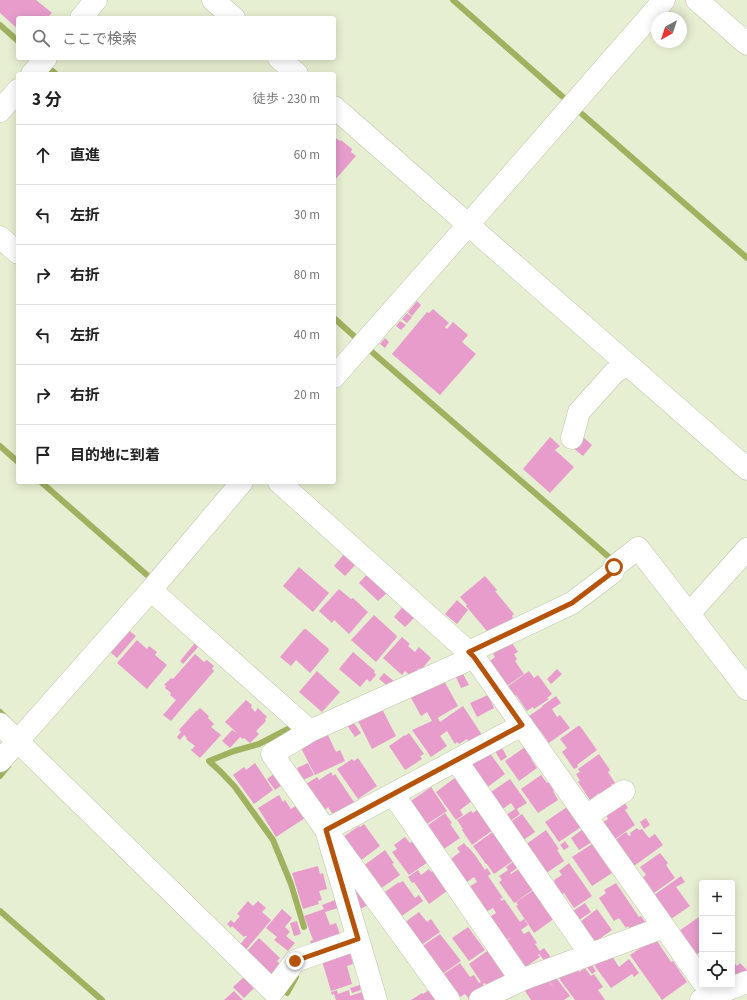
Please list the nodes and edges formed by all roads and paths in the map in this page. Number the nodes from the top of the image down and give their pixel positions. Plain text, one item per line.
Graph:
1 (96, 0) edge
2 (213, 0) edge
3 (664, 0) edge
4 (697, 0) edge
5 (83, 16) edge
6 (232, 16) edge
7 (747, 44) edge
8 (44, 60) edge
9 (281, 60) edge
10 (34, 72) edge
11 (295, 72) edge
12 (16, 92) edge
13 (336, 108) edge
14 (0, 111) edge
15 (468, 225) junction
16 (0, 237) edge
17 (16, 251) edge
18 (627, 364) junction
19 (336, 374) edge
20 (572, 438) dead end
21 (747, 469) edge
22 (240, 484) edge
23 (281, 484) edge
24 (747, 549) edge
25 (150, 590) junction
26 (689, 614) junction
27 (472, 654) junction
28 (747, 689) edge
29 (0, 724) edge
30 (522, 725) junction
31 (310, 732) junction
32 (17, 741) junction
33 (456, 760) junction
34 (0, 761) edge
35 (624, 791) dead end
36 (393, 794) junction
37 (586, 816) junction
38 (326, 830) junction
39 (664, 927) junction
40 (358, 939) junction
41 (590, 954) junction
42 (522, 980) junction
43 (747, 982) edge
44 (705, 991) edge
45 (376, 1000) edge
46 (448, 1000) edge
47 (480, 1000) edge

1 - 5 street
2 - 6 street
3 - 15 street
4 - 7 street
8 - 10 street
9 - 11 street
12 - 14 street
13 - 15 street
15 - 18 street
15 - 19 street
16 - 17 street
18 - 20 street
18 - 21 street
22 - 25 street
23 - 27 street
24 - 26 street
25 - 31 street
25 - 32 street
26 - 27 street
26 - 28 street
27 - 30 street
27 - 31 street
29 - 32 street
30 - 33 street
30 - 37 street
31 - 38 street
32 - 34 street
32 - 40 street
33 - 36 street
33 - 41 street
35 - 37 street
36 - 38 street
36 - 42 street
37 - 39 street
38 - 40 street
38 - 46 street
39 - 41 street
39 - 44 street
40 - 45 street
41 - 42 street
42 - 47 street
43 - 44 street

